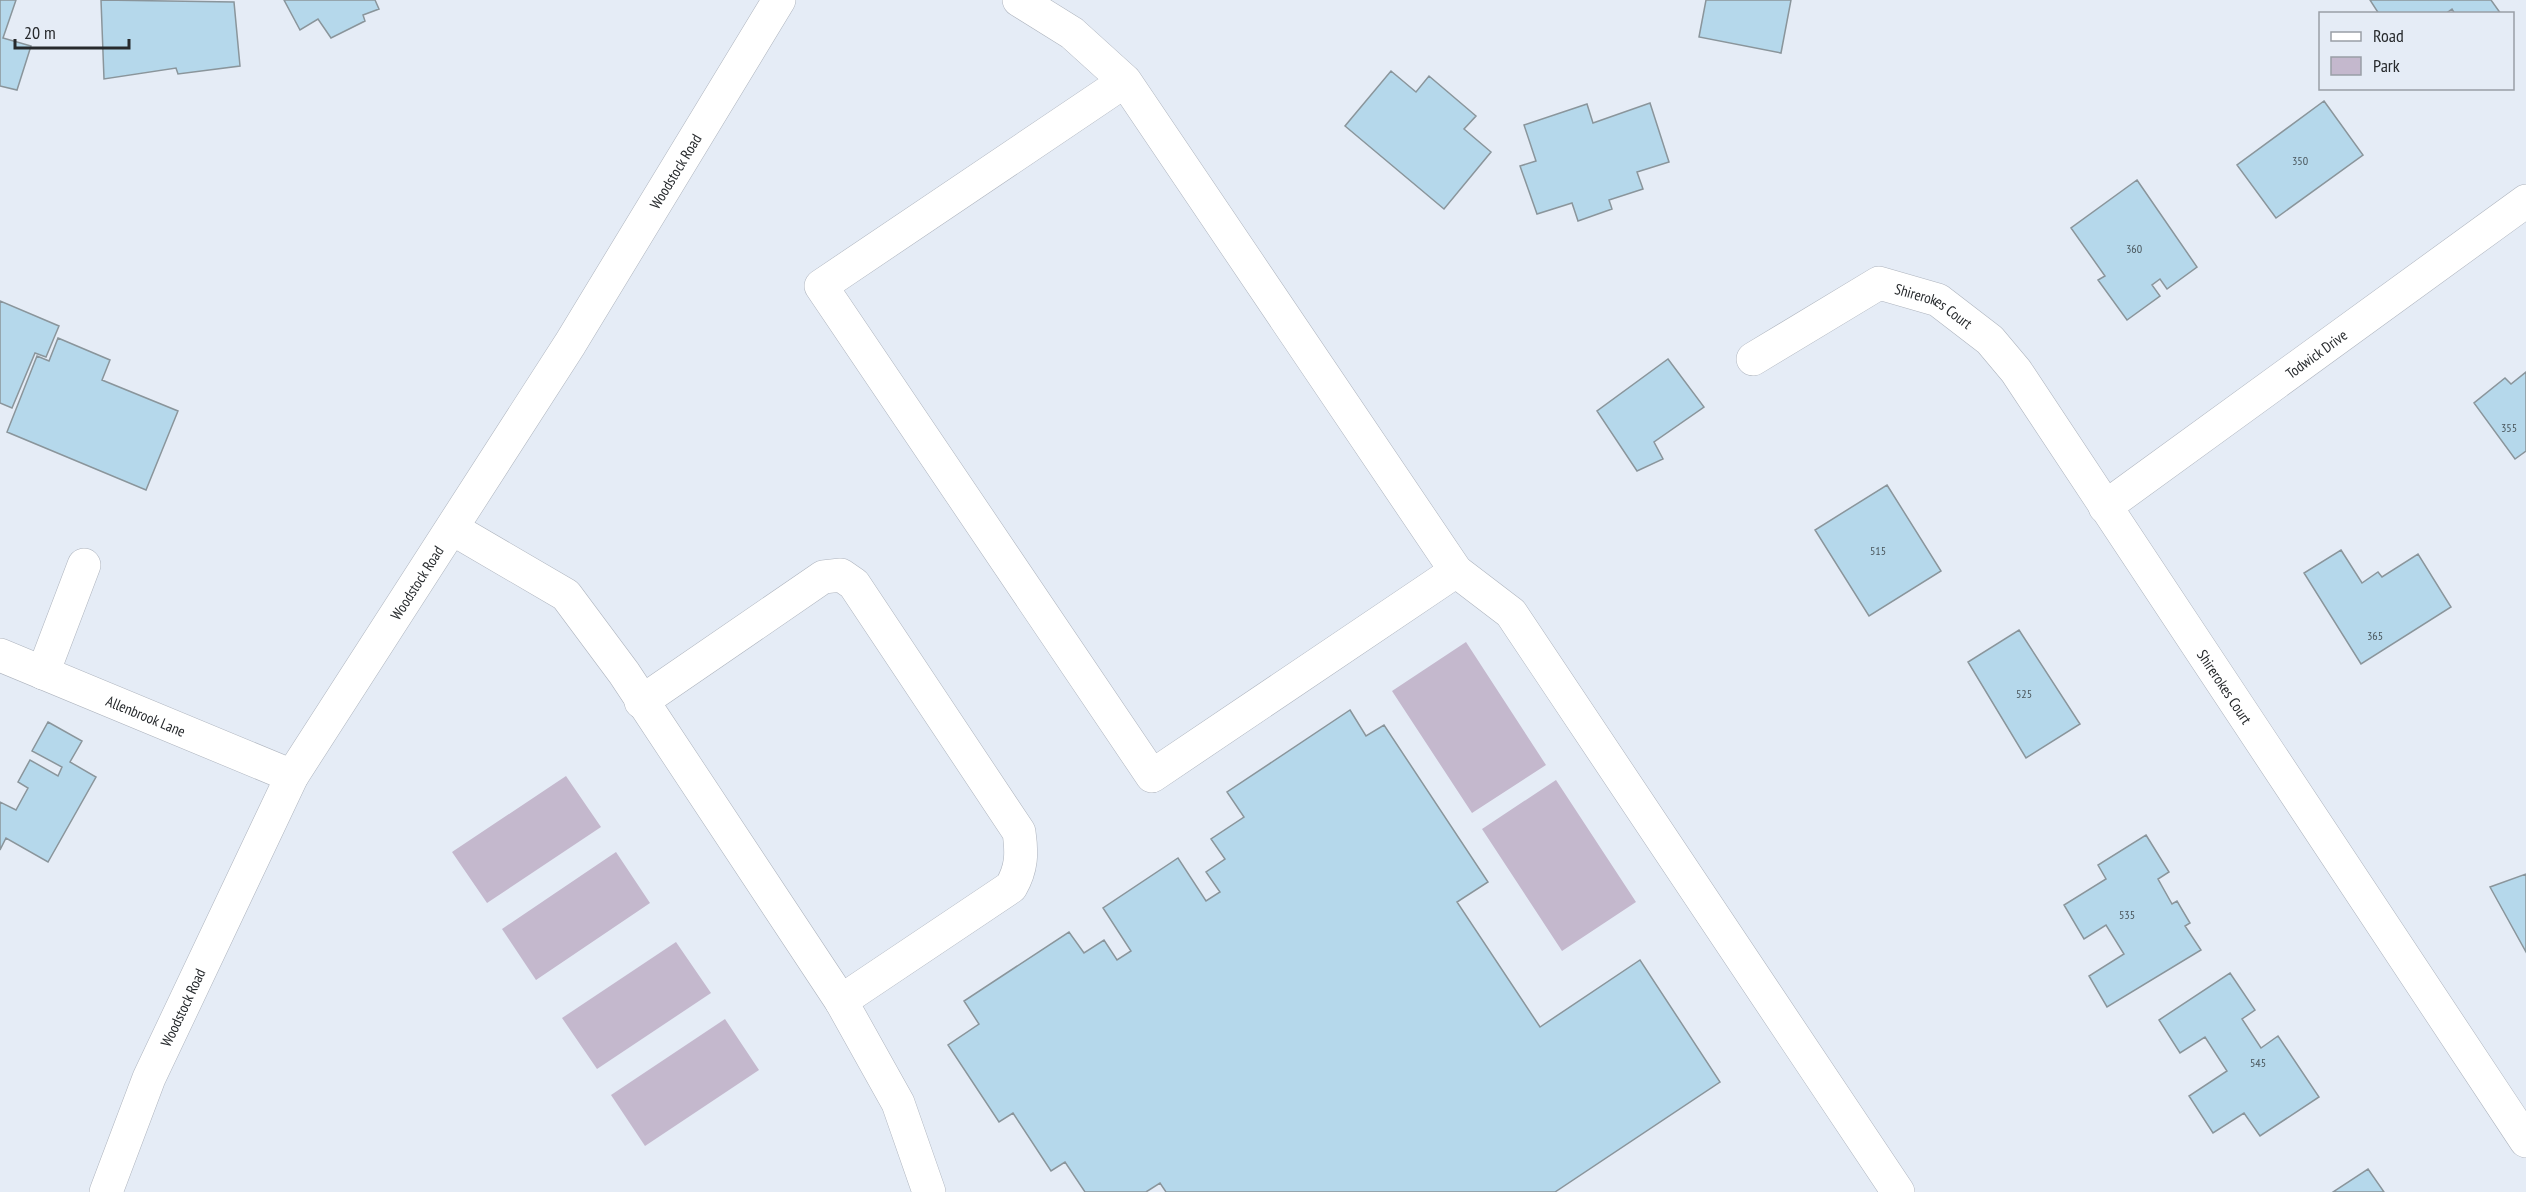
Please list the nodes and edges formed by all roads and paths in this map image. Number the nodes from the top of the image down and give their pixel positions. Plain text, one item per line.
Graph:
1 (779, 0) edge
2 (1019, 0) edge
3 (1125, 81) junction
4 (2526, 201) edge
5 (1753, 359) dead end
6 (2105, 507) junction
7 (453, 529) junction
8 (84, 565) dead end
9 (1456, 571) junction
10 (0, 655) edge
11 (43, 673) junction
12 (641, 702) junction
13 (292, 776) junction
14 (841, 1001) junction
15 (2526, 1141) edge
16 (106, 1192) edge
17 (929, 1192) edge
18 (1898, 1192) edge

1 - 7 street, Woodstock Road
2 - 3 street
3 - 9 street
3 - 9 street
4 - 6 street, Todwick Drive
5 - 6 street, Shirerokes Court
6 - 15 street, Shirerokes Court
7 - 12 street
7 - 13 street, Woodstock Road
8 - 11 street
9 - 18 street
10 - 11 street, Allenbrook Lane
11 - 13 street, Allenbrook Lane
12 - 14 street
12 - 14 street
13 - 16 street, Woodstock Road
14 - 17 street

